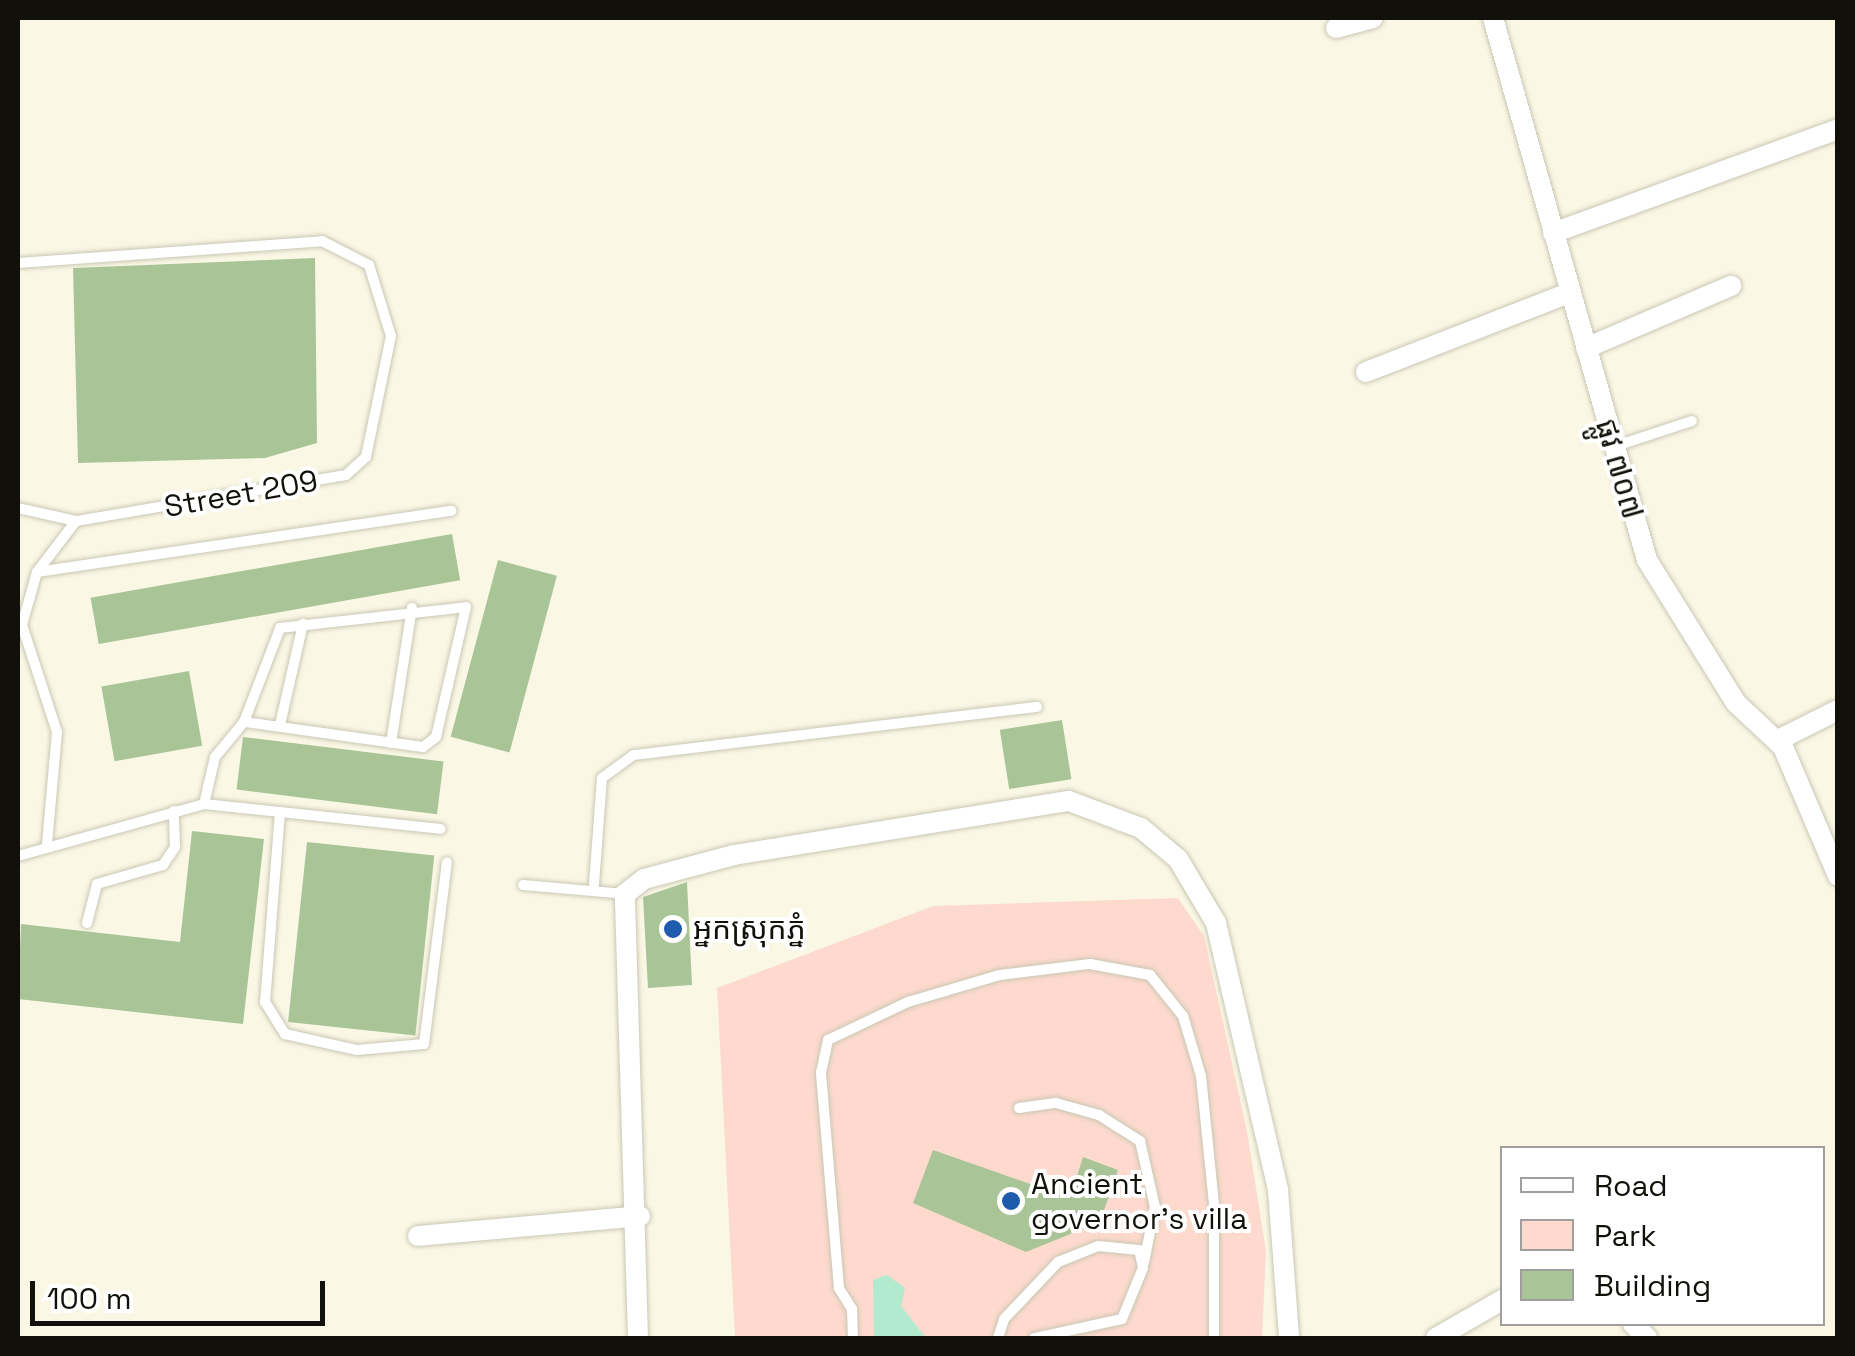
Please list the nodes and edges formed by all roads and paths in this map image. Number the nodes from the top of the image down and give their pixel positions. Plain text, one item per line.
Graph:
1 (1373, 18) edge
2 (1493, 18) edge
3 (1336, 28) dead end
4 (1838, 129) edge
5 (1554, 233) junction
6 (18, 264) edge
7 (1730, 286) dead end
8 (1569, 292) junction
9 (1586, 348) junction
10 (1366, 372) dead end
11 (1692, 421) dead end
12 (1612, 447) junction
13 (18, 508) edge
14 (452, 511) dead end
15 (76, 521) junction
16 (37, 572) junction
17 (412, 608) junction
18 (302, 624) junction
19 (31, 668) junction
20 (18, 669) edge
21 (1037, 707) dead end
22 (1838, 710) edge
23 (244, 722) junction
24 (280, 725) junction
25 (1778, 740) junction
26 (390, 743) junction
27 (204, 804) junction
28 (174, 812) junction
29 (280, 812) junction
30 (441, 829) dead end
31 (47, 844) junction
32 (18, 856) edge
33 (446, 862) dead end
34 (1838, 876) edge
35 (594, 884) junction
36 (523, 885) dead end
37 (624, 894) junction
38 (87, 923) dead end
39 (1020, 1108) dead end
40 (640, 1216) junction
41 (418, 1236) dead end
42 (1143, 1268) junction
43 (1500, 1301) edge
44 (638, 1338) edge
45 (853, 1338) edge
46 (998, 1338) edge
47 (1034, 1338) edge
48 (1214, 1338) edge
49 (1289, 1338) edge
50 (1436, 1338) edge

1 - 3 street
2 - 5 street, ផ្លូវ ៧០៧
4 - 5 street
5 - 8 street, ផ្លូវ ៧០៧
6 - 15 lane, Street 209
7 - 9 street
8 - 9 street, ផ្លូវ ៧០៧
8 - 10 street
9 - 12 street, ផ្លូវ ៧០៧
11 - 12 lane
12 - 25 street, ផ្លូវ ៧០៧
13 - 15 lane
14 - 16 lane
15 - 16 lane
16 - 19 lane
17 - 18 lane
17 - 26 lane
17 - 26 lane
18 - 23 lane
18 - 24 lane
19 - 20 lane
19 - 31 lane
21 - 35 lane
22 - 25 street
23 - 24 lane
23 - 27 lane
24 - 26 lane
25 - 34 street, ផ្លូវ ៧០៧
27 - 28 lane
27 - 29 lane
28 - 31 lane
28 - 38 lane
29 - 30 lane
29 - 33 lane
31 - 32 lane
35 - 36 lane
35 - 37 lane
37 - 40 street
37 - 49 street
39 - 42 lane
40 - 41 street
40 - 44 street
42 - 46 lane
42 - 47 lane
43 - 50 street
45 - 48 lane

